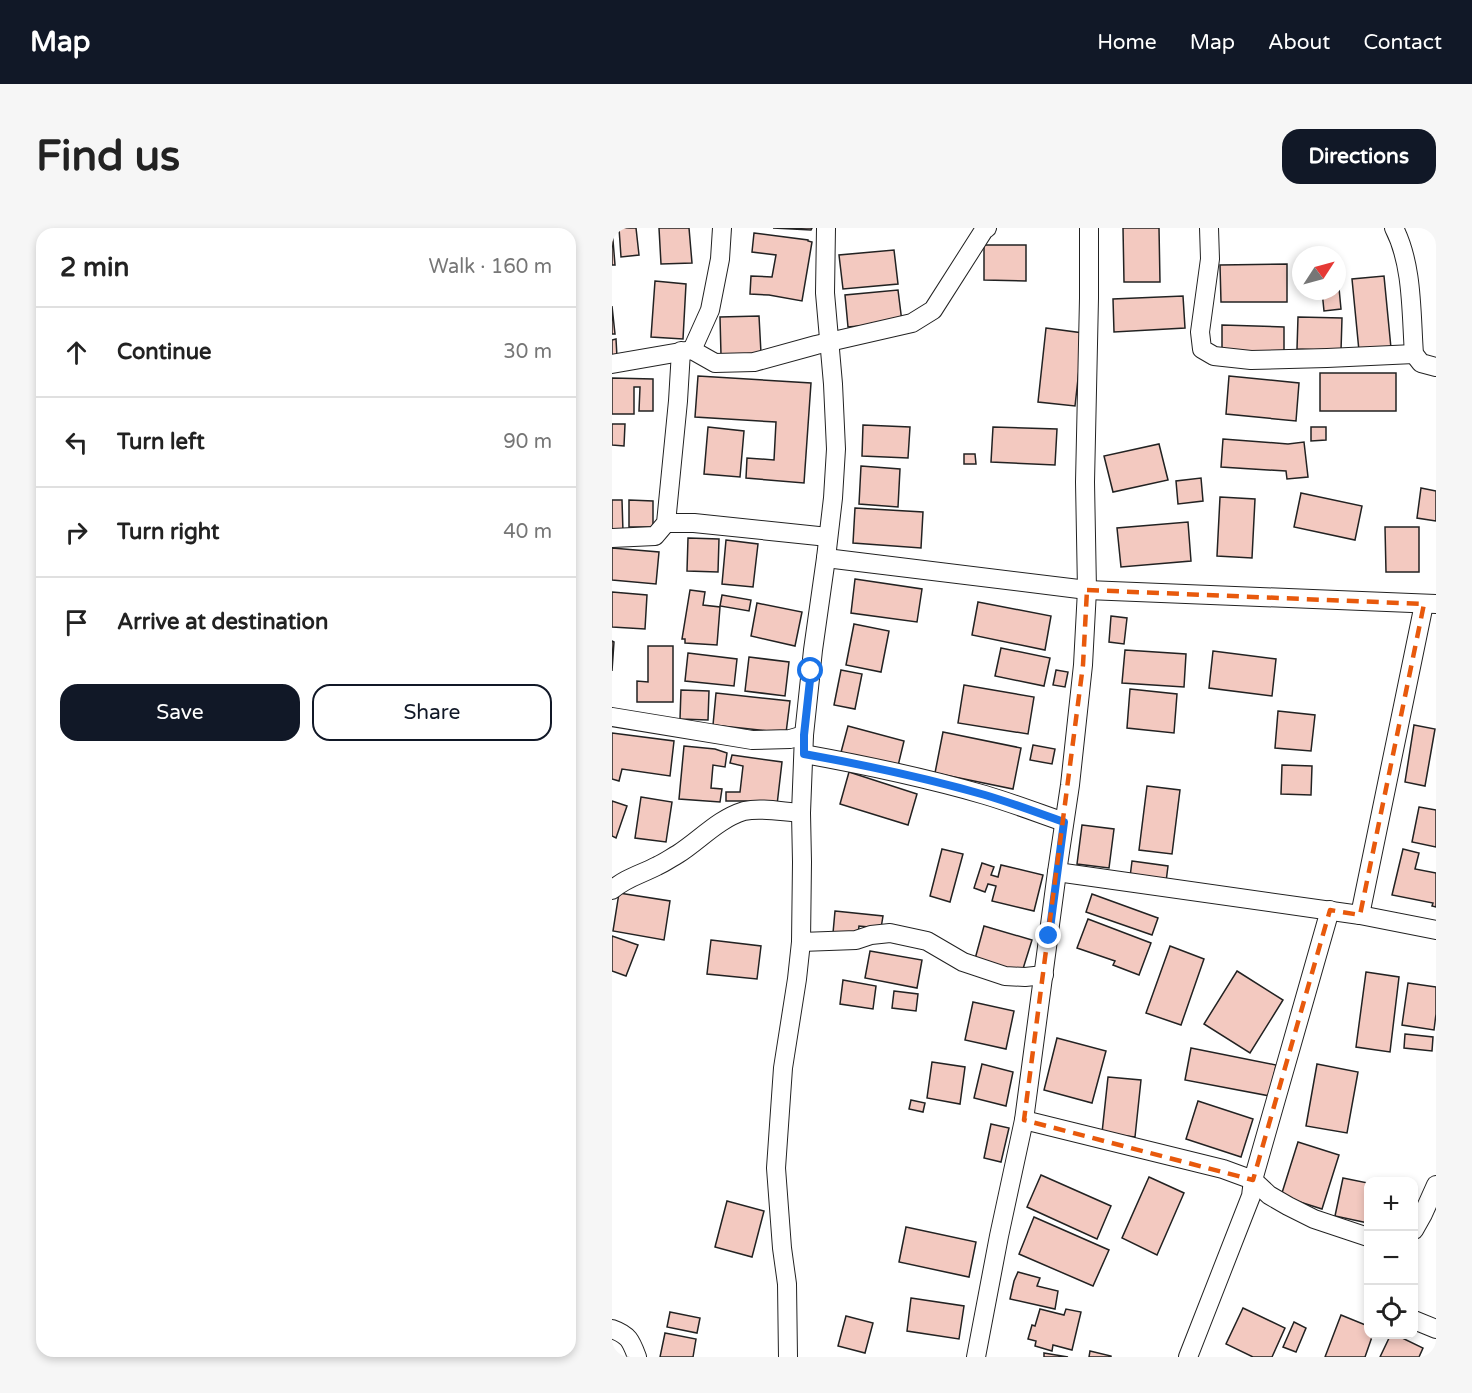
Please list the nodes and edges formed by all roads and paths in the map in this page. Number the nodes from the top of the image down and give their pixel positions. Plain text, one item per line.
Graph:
1 (722, 228) edge
2 (826, 228) edge
3 (987, 228) edge
4 (1089, 228) edge
5 (1209, 228) edge
6 (1394, 228) edge
7 (828, 342) junction
8 (686, 351) junction
9 (1414, 354) junction
10 (612, 364) edge
11 (1436, 367) edge
12 (666, 523) junction
13 (828, 537) junction
14 (612, 538) edge
15 (826, 558) junction
16 (1087, 590) junction
17 (1430, 604) edge
18 (612, 717) edge
19 (804, 735) junction
20 (804, 754) junction
21 (801, 813) junction
22 (1064, 822) junction
23 (1057, 872) junction
24 (612, 890) edge
25 (1330, 910) junction
26 (1360, 915) junction
27 (1436, 930) edge
28 (801, 942) junction
29 (1044, 975) junction
30 (1024, 1120) junction
31 (1253, 1180) junction
32 (1436, 1185) edge
33 (1418, 1222) edge
34 (1364, 1236) edge
35 (1418, 1322) edge
36 (612, 1329) edge
37 (1436, 1329) edge
38 (637, 1357) edge
39 (788, 1357) edge
40 (976, 1357) edge
41 (1188, 1357) edge

1 - 8 street
2 - 7 street
3 - 7 street
4 - 16 street
5 - 9 street
6 - 9 street
7 - 8 street
7 - 13 street
8 - 10 street
8 - 12 street
9 - 11 street
12 - 13 street
12 - 14 street
13 - 15 street
15 - 16 street
15 - 19 street
16 - 17 street
16 - 22 street
17 - 26 street
18 - 19 street
19 - 20 street
20 - 21 street
20 - 22 street
21 - 24 street
21 - 28 street
22 - 23 street
23 - 25 street
23 - 29 street
25 - 26 street
25 - 31 street
26 - 27 street
28 - 29 street
28 - 39 street
29 - 30 street
30 - 31 street
30 - 40 street
31 - 34 street
31 - 41 street
32 - 33 street
35 - 37 street
36 - 38 street

